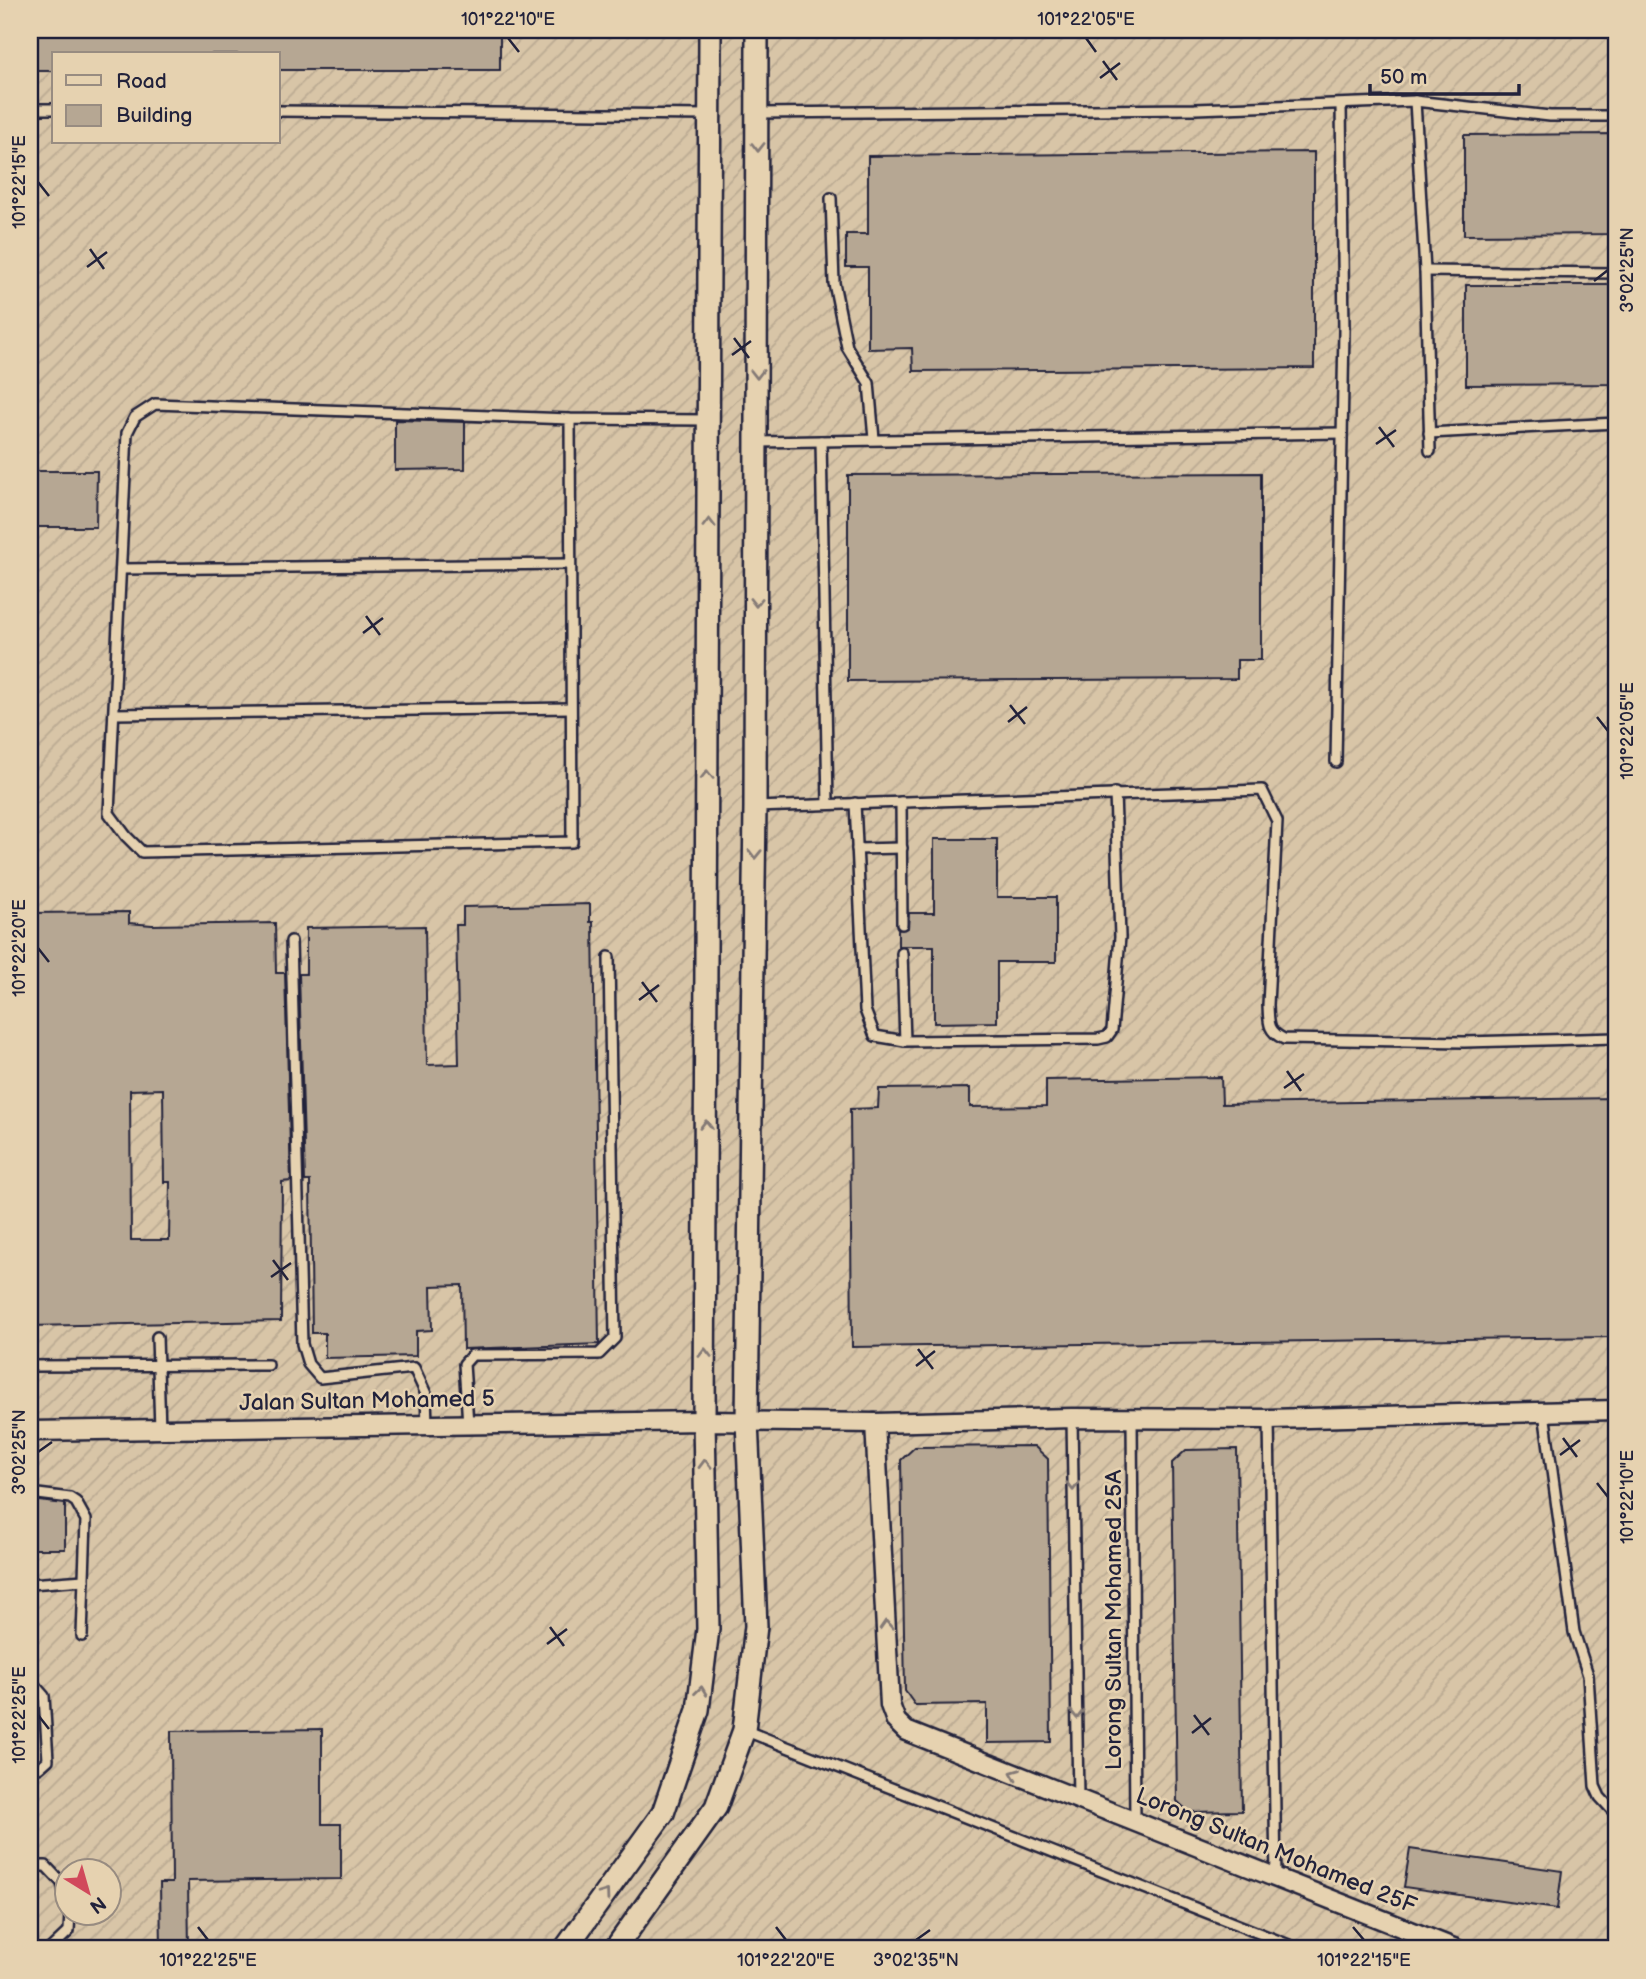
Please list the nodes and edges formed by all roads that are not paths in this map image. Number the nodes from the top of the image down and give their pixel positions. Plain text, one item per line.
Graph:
1 (710, 30) edge
2 (757, 30) edge
3 (1415, 102) junction
4 (1341, 105) junction
5 (30, 109) edge
6 (52, 109) edge
7 (280, 111) edge
8 (758, 113) junction
9 (710, 115) junction
10 (1616, 116) edge
11 (831, 198) dead end
12 (1425, 271) junction
13 (1616, 273) edge
14 (570, 419) junction
15 (709, 420) junction
16 (1616, 423) edge
17 (1342, 433) junction
18 (1429, 433) junction
19 (874, 439) junction
20 (821, 441) junction
21 (757, 442) junction
22 (1430, 451) dead end
23 (569, 564) junction
24 (121, 569) junction
25 (570, 708) junction
26 (114, 714) junction
27 (1336, 762) dead end
28 (1115, 793) junction
29 (901, 802) junction
30 (855, 803) junction
31 (828, 804) junction
32 (755, 807) junction
33 (902, 848) junction
34 (857, 849) junction
35 (902, 924) dead end
36 (291, 941) dead end
37 (902, 953) dead end
38 (609, 957) dead end
39 (1616, 1038) edge
40 (905, 1041) junction
41 (157, 1337) dead end
42 (268, 1365) dead end
43 (30, 1366) edge
44 (158, 1367) junction
45 (1544, 1410) junction
46 (1616, 1410) edge
47 (1072, 1418) junction
48 (1132, 1419) junction
49 (1269, 1419) junction
50 (704, 1421) junction
51 (747, 1421) junction
52 (876, 1423) junction
53 (468, 1424) junction
54 (427, 1426) junction
55 (160, 1429) junction
56 (30, 1430) edge
57 (30, 1493) edge
58 (84, 1580) junction
59 (30, 1584) edge
60 (82, 1636) dead end
61 (30, 1680) edge
62 (744, 1730) junction
63 (30, 1768) edge
64 (1078, 1799) junction
65 (1611, 1810) dead end
66 (1135, 1821) junction
67 (30, 1866) edge
68 (52, 1872) edge
69 (1276, 1880) junction
70 (69, 1926) edge
71 (50, 1949) edge
72 (565, 1949) edge
73 (615, 1949) edge
74 (1299, 1949) edge
75 (1456, 1949) edge

1 - 9 street
2 - 8 street
3 - 4 lane
3 - 10 lane
3 - 12 lane
4 - 8 lane
4 - 17 lane
5 - 6 lane
7 - 9 lane
8 -> 21 street
9 - 15 street
11 - 19 lane
12 - 13 lane
12 - 18 lane
14 - 15 lane
14 - 23 lane
14 - 24 lane
50 -> 15 street
16 - 18 lane
17 - 19 lane
17 - 27 lane
18 - 22 lane
19 - 20 lane
20 - 21 lane
20 - 31 lane
21 -> 32 street
23 - 24 lane
23 - 25 lane
24 - 26 lane
25 - 26 lane
25 - 26 lane
28 - 29 lane
28 - 39 lane
28 - 40 lane
29 - 30 lane
29 - 33 lane
30 - 31 lane
30 - 34 lane
31 - 32 lane
32 -> 51 street
33 - 34 lane
33 - 35 lane
34 - 40 lane
36 - 54 lane
37 - 40 lane
38 - 53 lane
41 - 44 lane
42 - 44 lane
43 - 44 lane
44 - 55 lane
45 - 46 street, Jalan Sultan Mohamed 5
45 - 49 street, Jalan Sultan Mohamed 5
45 - 65 lane
47 - 48 street, Jalan Sultan Mohamed 5
47 - 52 street, Jalan Sultan Mohamed 5
47 -> 64 lane
48 - 49 street, Jalan Sultan Mohamed 5
48 - 66 lane, Lorong Sultan Mohamed 25A
49 - 69 lane
50 - 51 street, Jalan Sultan Mohamed 5
50 - 53 street, Jalan Sultan Mohamed 5
72 -> 50 street
51 - 52 street, Jalan Sultan Mohamed 5
51 - 62 street
64 -> 52 street, Lorong Sultan Mohamed 25F
53 - 54 street, Jalan Sultan Mohamed 5
54 - 55 street, Jalan Sultan Mohamed 5
55 - 56 street, Jalan Sultan Mohamed 5
57 - 58 lane
58 - 59 lane
58 - 60 lane
61 - 63 lane
62 - 73 street
62 - 74 lane
64 - 66 street, Lorong Sultan Mohamed 25F
66 - 69 street, Lorong Sultan Mohamed 25F
67 - 68 lane
69 - 75 street, Lorong Sultan Mohamed 25F
70 - 71 lane

